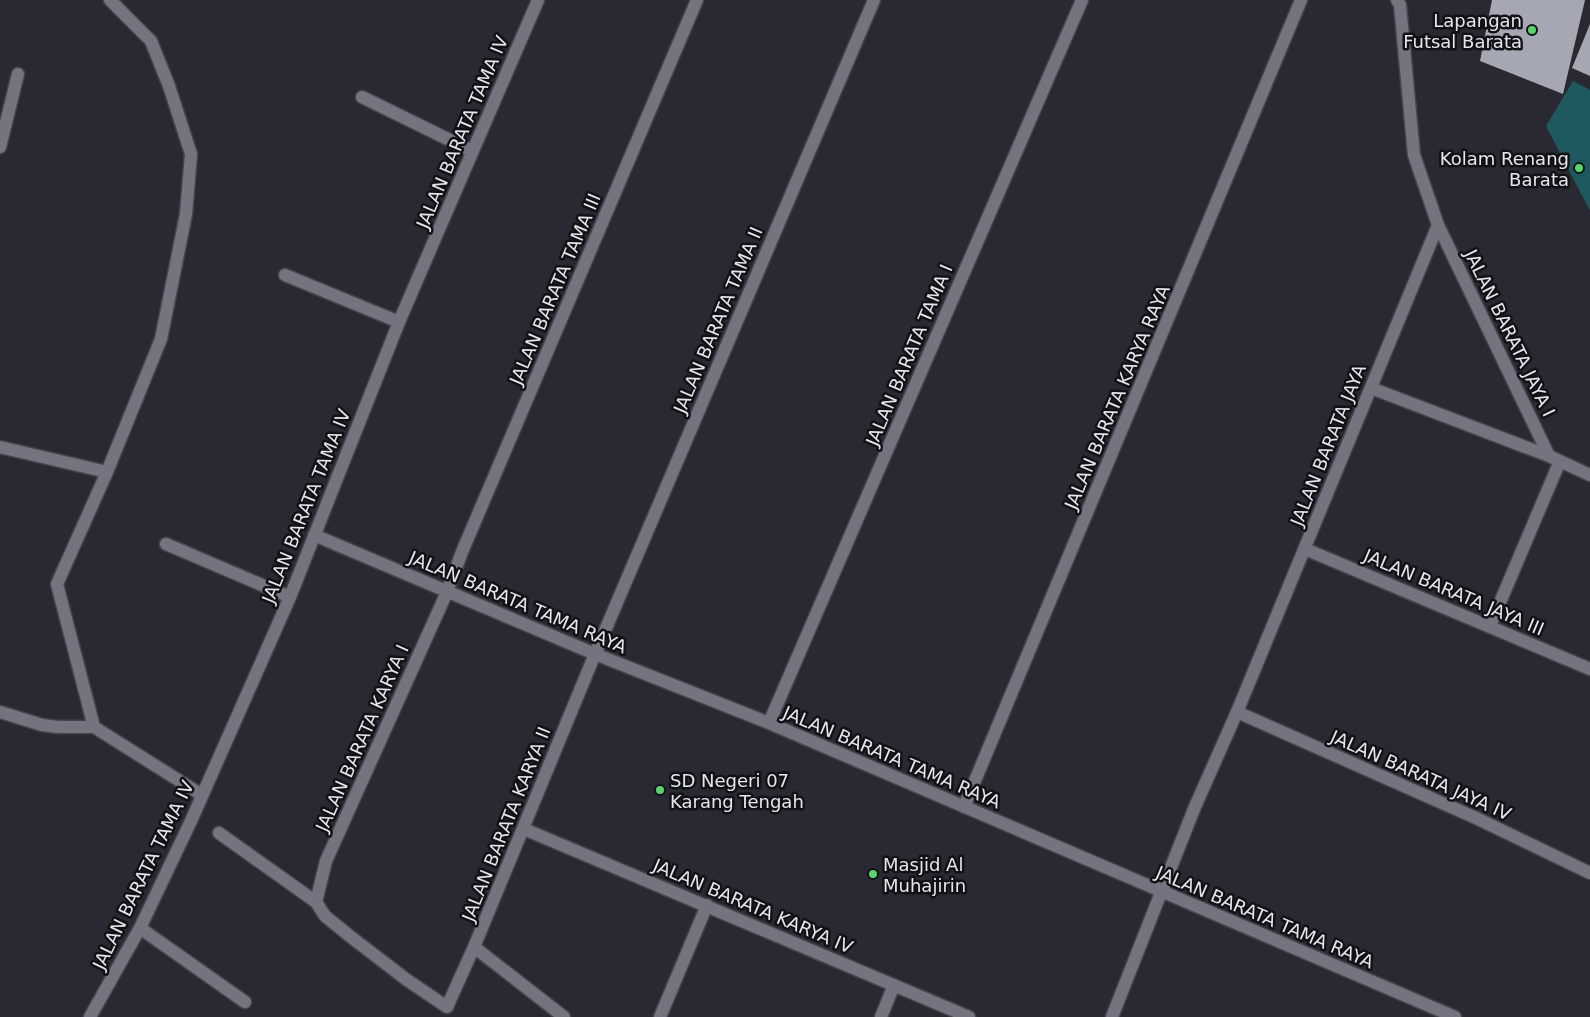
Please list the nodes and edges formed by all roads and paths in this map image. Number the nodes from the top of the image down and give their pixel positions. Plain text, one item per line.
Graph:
1 (110, 0) edge
2 (538, 0) edge
3 (697, 0) edge
4 (874, 0) edge
5 (1082, 0) edge
6 (1301, 0) edge
7 (1397, 0) edge
8 (18, 74) dead end
9 (362, 97) dead end
10 (0, 147) edge
11 (472, 151) junction
12 (1438, 225) junction
13 (285, 275) dead end
14 (398, 322) junction
15 (1371, 388) junction
16 (0, 447) edge
17 (1555, 458) junction
18 (107, 472) junction
19 (1590, 475) edge
20 (314, 534) junction
21 (166, 544) dead end
22 (1305, 548) junction
23 (447, 592) junction
24 (290, 597) junction
25 (1490, 626) junction
26 (595, 654) junction
27 (1590, 669) edge
28 (0, 712) edge
29 (1237, 712) junction
30 (769, 723) junction
31 (94, 727) junction
32 (202, 795) junction
33 (964, 807) junction
34 (524, 829) junction
35 (219, 833) dead end
36 (1590, 873) edge
37 (1162, 892) junction
38 (316, 902) junction
39 (707, 906) junction
40 (140, 928) junction
41 (474, 947) junction
42 (894, 985) junction
43 (245, 1002) dead end
44 (90, 1017) edge
45 (564, 1017) edge
46 (660, 1017) edge
47 (881, 1017) edge
48 (969, 1017) edge
49 (1112, 1017) edge
50 (1455, 1017) edge

1 - 18 street
2 - 11 street, JALAN BARATA TAMA IV
3 - 23 street, JALAN BARATA TAMA III
4 - 26 street, JALAN BARATA TAMA II
5 - 30 street, JALAN BARATA TAMA I
6 - 33 street, JALAN BARATA KARYA RAYA
7 - 12 street
8 - 10 street
9 - 11 street
11 - 14 street, JALAN BARATA TAMA IV
12 - 15 street, JALAN BARATA JAYA
12 - 17 street, JALAN BARATA JAYA I
13 - 14 street
14 - 20 street, JALAN BARATA TAMA IV
15 - 17 street
15 - 22 street, JALAN BARATA JAYA
16 - 18 street
17 - 19 street
17 - 25 street
18 - 31 street
20 - 23 street, JALAN BARATA TAMA RAYA
20 - 24 street, JALAN BARATA TAMA IV
21 - 24 street
22 - 25 street, JALAN BARATA JAYA III
22 - 29 street, JALAN BARATA JAYA
23 - 26 street, JALAN BARATA TAMA RAYA
23 - 38 street, JALAN BARATA KARYA I
24 - 32 street, JALAN BARATA TAMA IV
25 - 27 street, JALAN BARATA JAYA III
26 - 30 street, JALAN BARATA TAMA RAYA
26 - 34 street, JALAN BARATA KARYA II
28 - 31 street
29 - 36 street, JALAN BARATA JAYA IV
29 - 37 street, JALAN BARATA JAYA
30 - 33 street, JALAN BARATA TAMA RAYA
31 - 32 street
32 - 40 street, JALAN BARATA TAMA IV
33 - 37 street, JALAN BARATA TAMA RAYA
34 - 39 street, JALAN BARATA KARYA IV
34 - 41 street, JALAN BARATA KARYA II
35 - 38 street
37 - 49 street, JALAN BARATA JAYA
37 - 50 street, JALAN BARATA TAMA RAYA
38 - 41 street, JALAN BARATA KARYA II
39 - 42 street, JALAN BARATA KARYA IV
39 - 46 street
40 - 43 street
40 - 44 street, JALAN BARATA TAMA IV
41 - 45 street
42 - 47 street
42 - 48 street, JALAN BARATA KARYA IV

